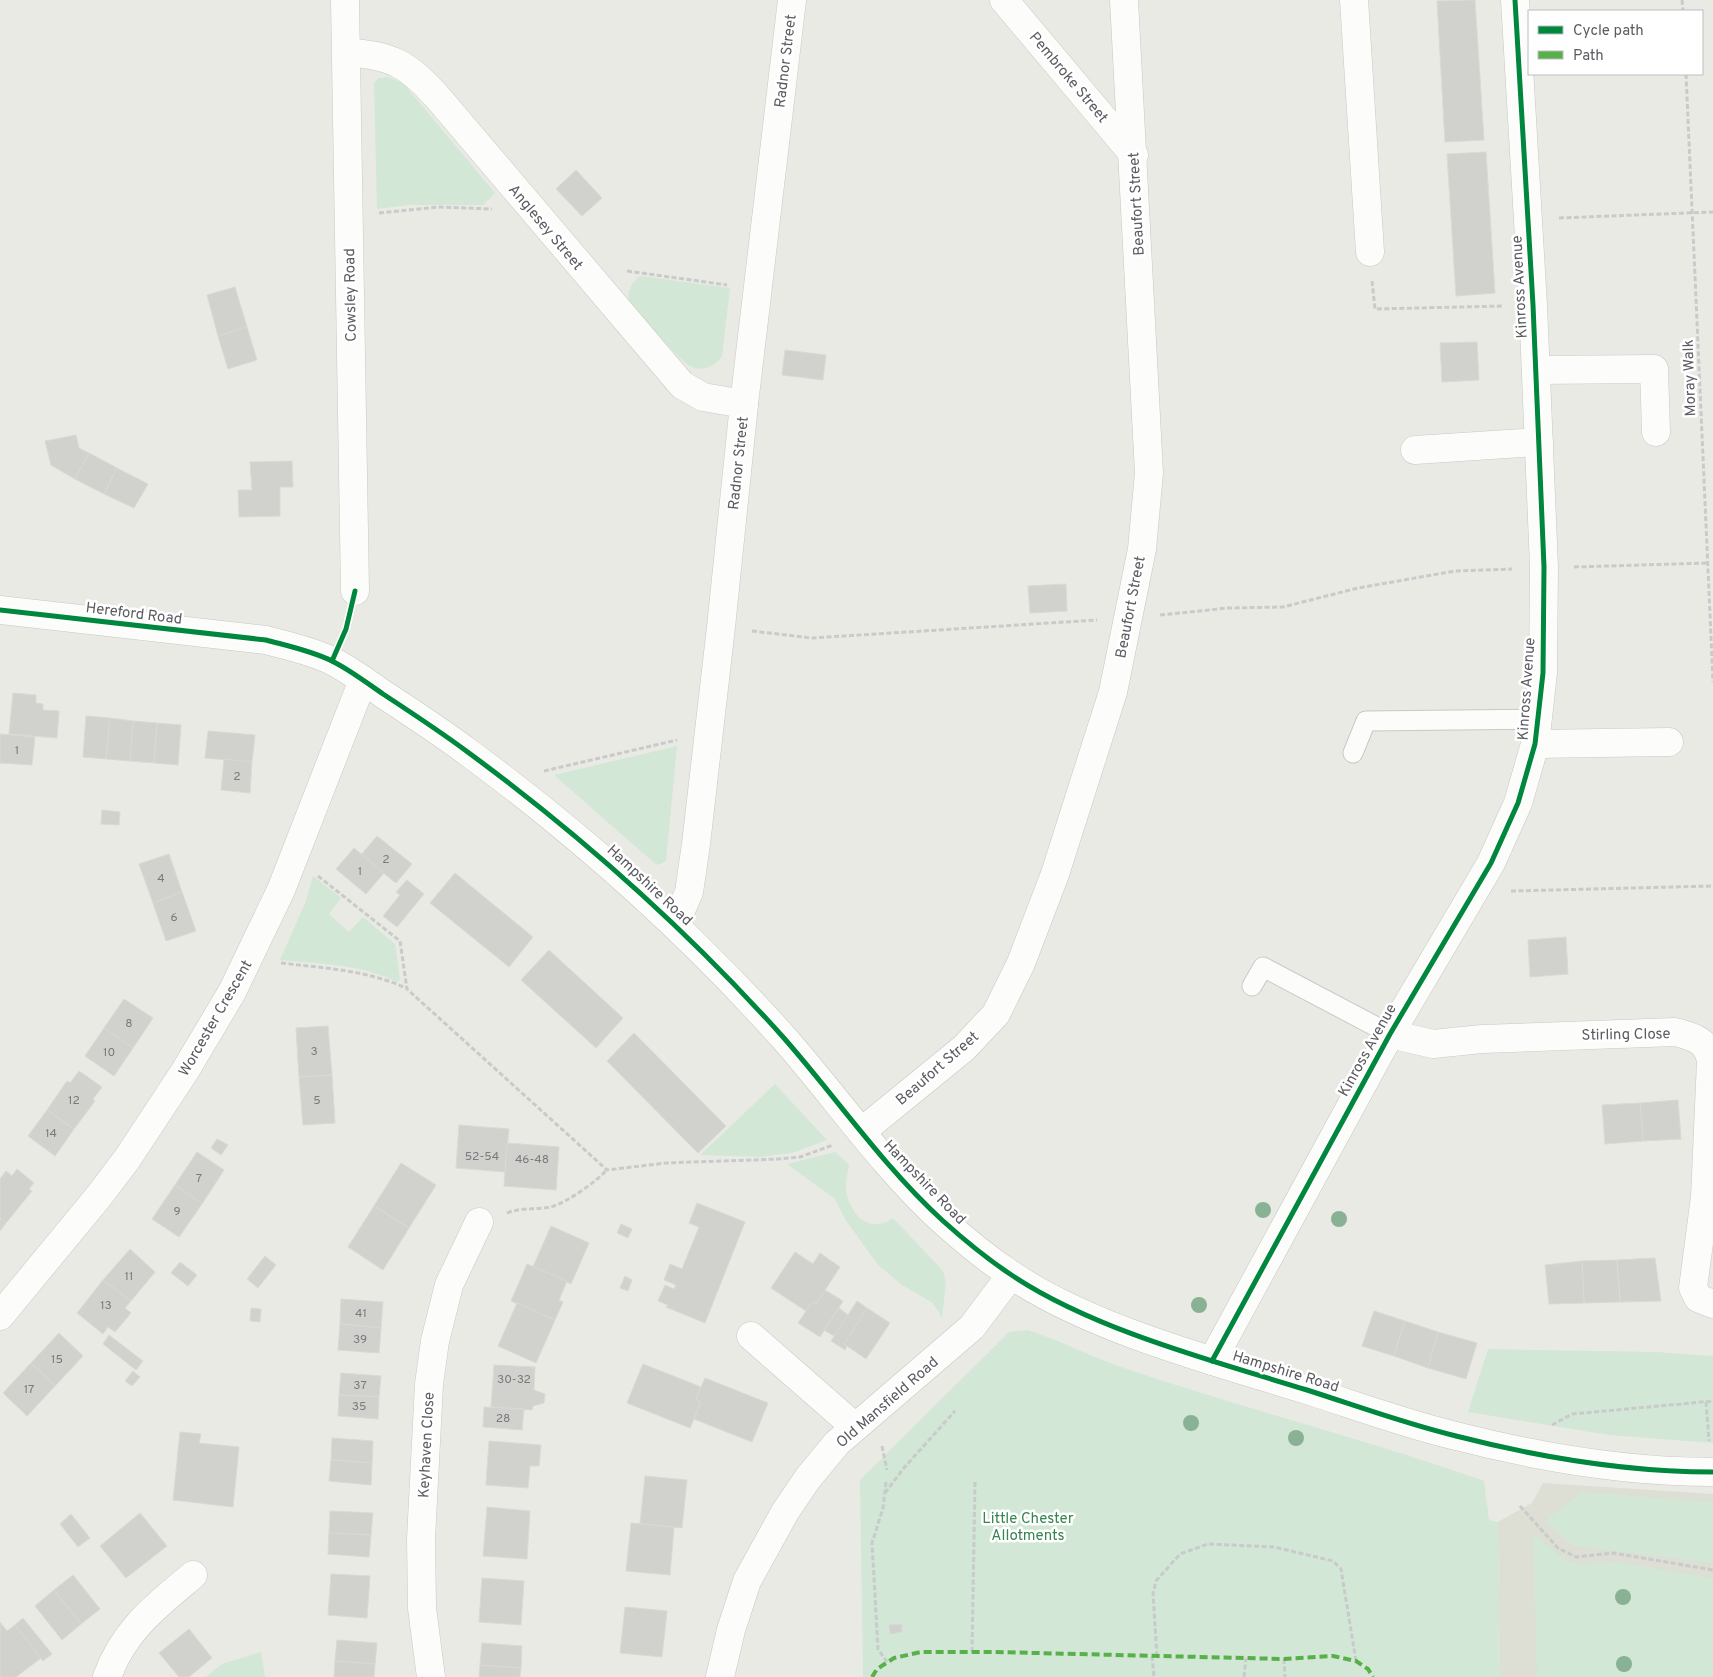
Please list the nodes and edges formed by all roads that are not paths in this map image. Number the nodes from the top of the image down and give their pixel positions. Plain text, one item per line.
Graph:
1 (345, 0) edge
2 (792, 0) edge
3 (1004, 0) edge
4 (1124, 0) edge
5 (1354, 0) edge
6 (1515, 0) edge
7 (347, 53) junction
8 (1525, 55) edge
9 (1134, 155) junction
10 (1370, 252) road end
11 (1536, 370) junction
12 (744, 404) junction
13 (1656, 432) dead end
14 (1538, 442) junction
15 (1415, 450) dead end
16 (355, 591) dead end
17 (0, 610) edge
18 (266, 640) joint
19 (363, 680) junction
20 (1537, 731) junction
21 (1669, 742) dead end
22 (1353, 753) dead end
23 (675, 924) junction
24 (1252, 986) dead end
25 (1390, 1034) junction
26 (1711, 1046) edge
27 (861, 1132) junction
28 (479, 1222) road end
29 (1011, 1275) junction
30 (1713, 1304) edge
31 (0, 1316) edge
32 (751, 1336) dead end
33 (1212, 1361) junction
34 (855, 1427) junction
35 (1712, 1472) edge
36 (193, 1575) dead end
37 (107, 1677) edge
38 (431, 1677) edge
39 (720, 1677) edge

1 - 7 street, Cowsley Road
2 - 12 street, Radnor Street
3 - 9 street, Pembroke Street
4 - 9 street, Beaufort Street
5 - 10 street
6 - 8 street, Kinross Avenue
7 - 12 street, Anglesey Street
7 - 16 street, Cowsley Road
8 - 11 street, Kinross Avenue
9 - 27 street, Beaufort Street
11 - 13 street
11 - 14 street, Kinross Avenue
12 - 23 street, Radnor Street
14 - 15 street
14 - 20 street, Kinross Avenue
17 - 18 street, Hereford Road
18 - 19 street, Hampshire Road
19 - 23 street, Hampshire Road
19 - 31 street, Worcester Crescent
20 - 21 street
20 - 22 lane
20 - 25 street, Kinross Avenue
23 - 27 street, Hampshire Road
24 - 25 lane
25 - 26 street, Stirling Close
25 - 33 street, Kinross Avenue
26 - 30 street, Stirling Close
27 - 29 street, Hampshire Road
28 - 38 street, Keyhaven Close
29 - 33 street, Hampshire Road
29 - 34 street, Old Mansfield Road
32 - 34 street
33 - 35 street, Hampshire Road
34 - 39 street, Old Mansfield Road
36 - 37 street

